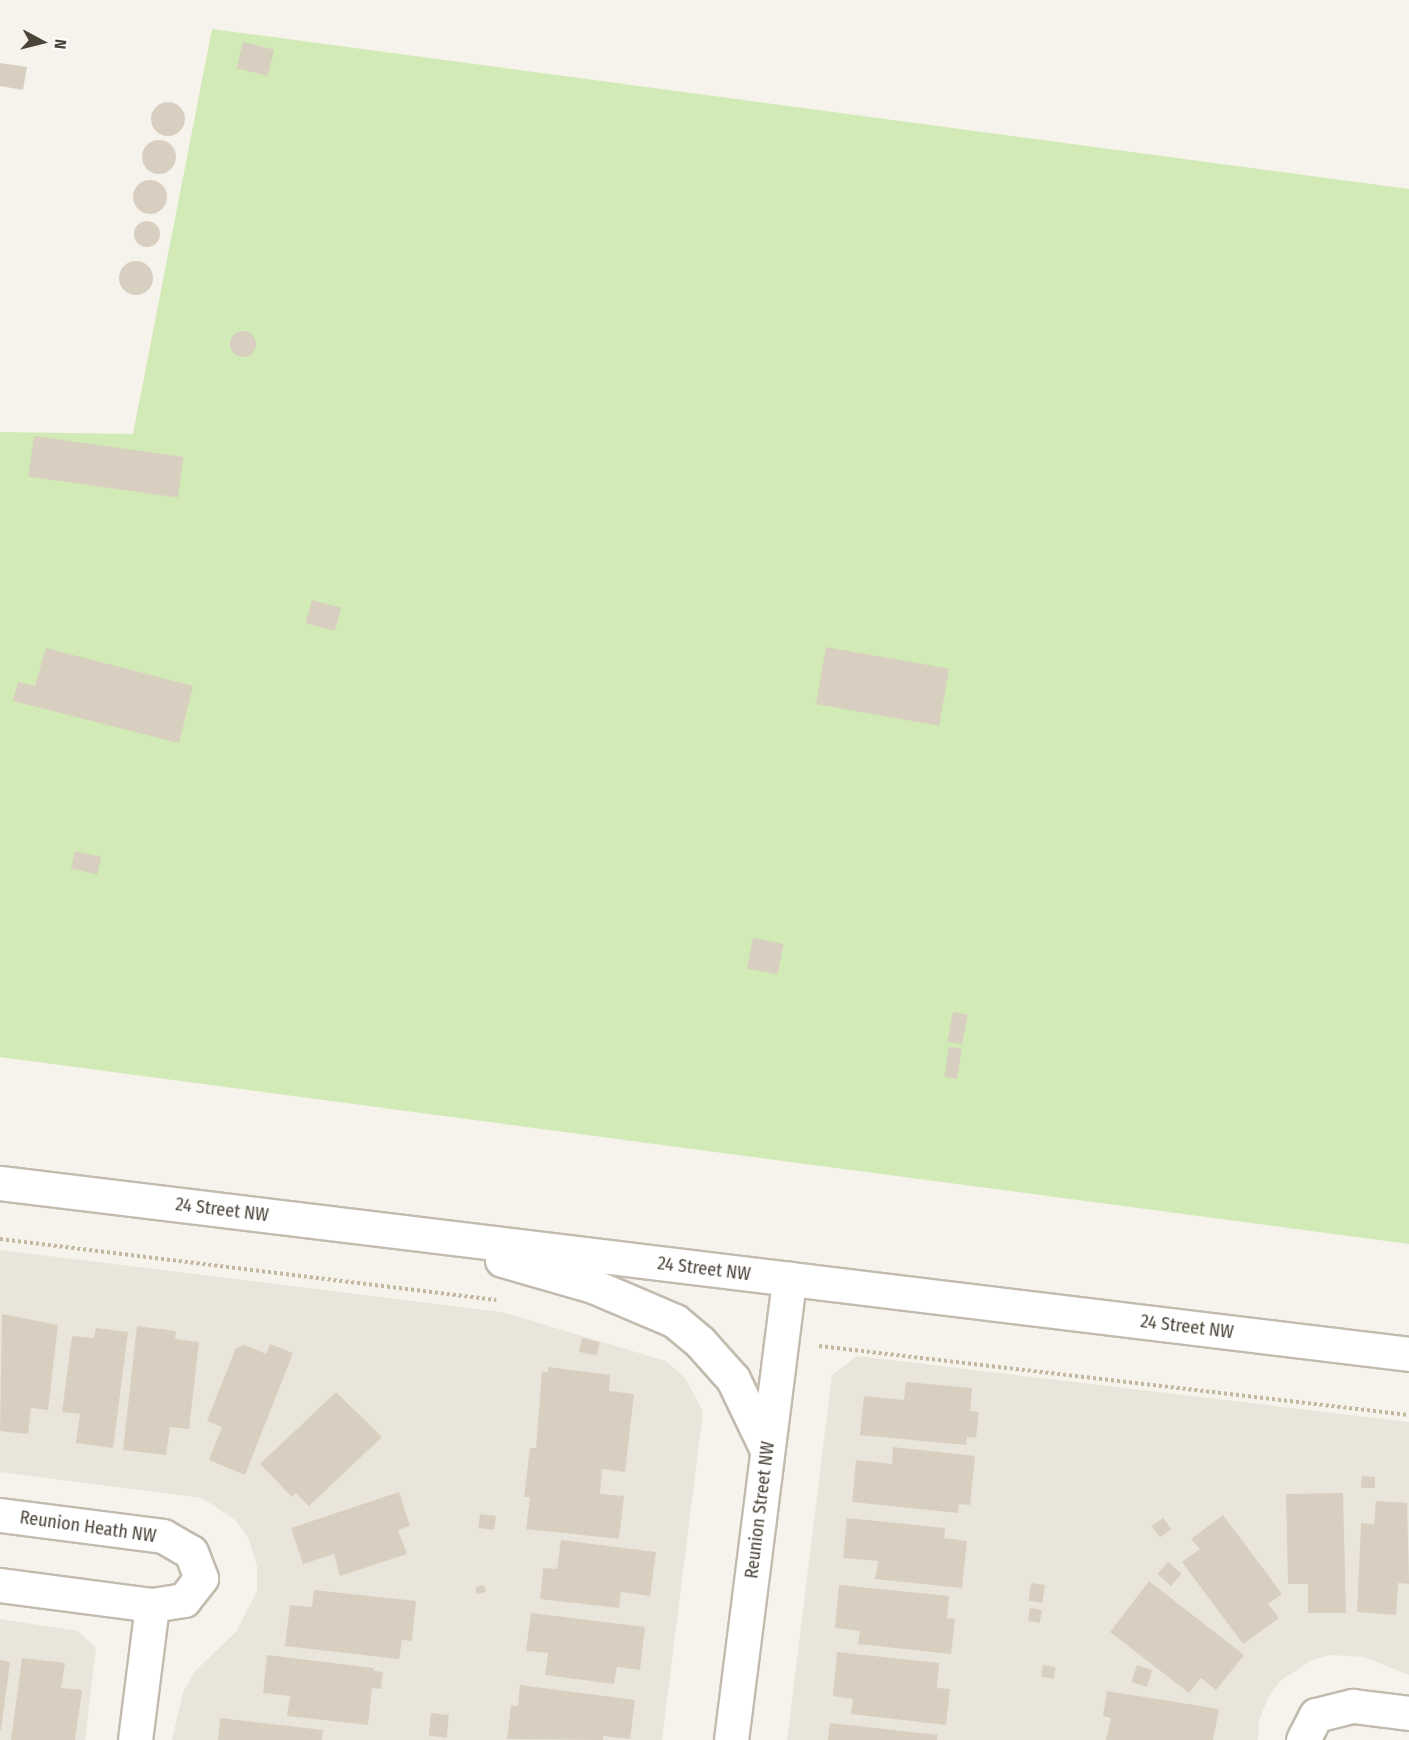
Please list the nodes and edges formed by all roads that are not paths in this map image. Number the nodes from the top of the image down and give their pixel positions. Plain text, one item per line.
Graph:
1 (0, 1183) edge
2 (405, 1232) junction
3 (789, 1279) junction
4 (1409, 1354) edge
5 (767, 1450) junction
6 (0, 1515) edge
7 (0, 1585) edge
8 (152, 1605) junction
9 (1409, 1713) edge
10 (135, 1740) edge
11 (731, 1740) edge
12 (1303, 1740) edge

1 - 2 street, 24 Street NW
2 - 3 street, 24 Street NW
2 - 5 street
3 - 4 street, 24 Street NW
3 - 5 street, Reunion Street NW
5 - 11 street, Reunion Street NW
6 - 8 street, Reunion Heath NW
7 - 8 street, Reunion Heath NW
8 - 10 street
9 - 12 street

